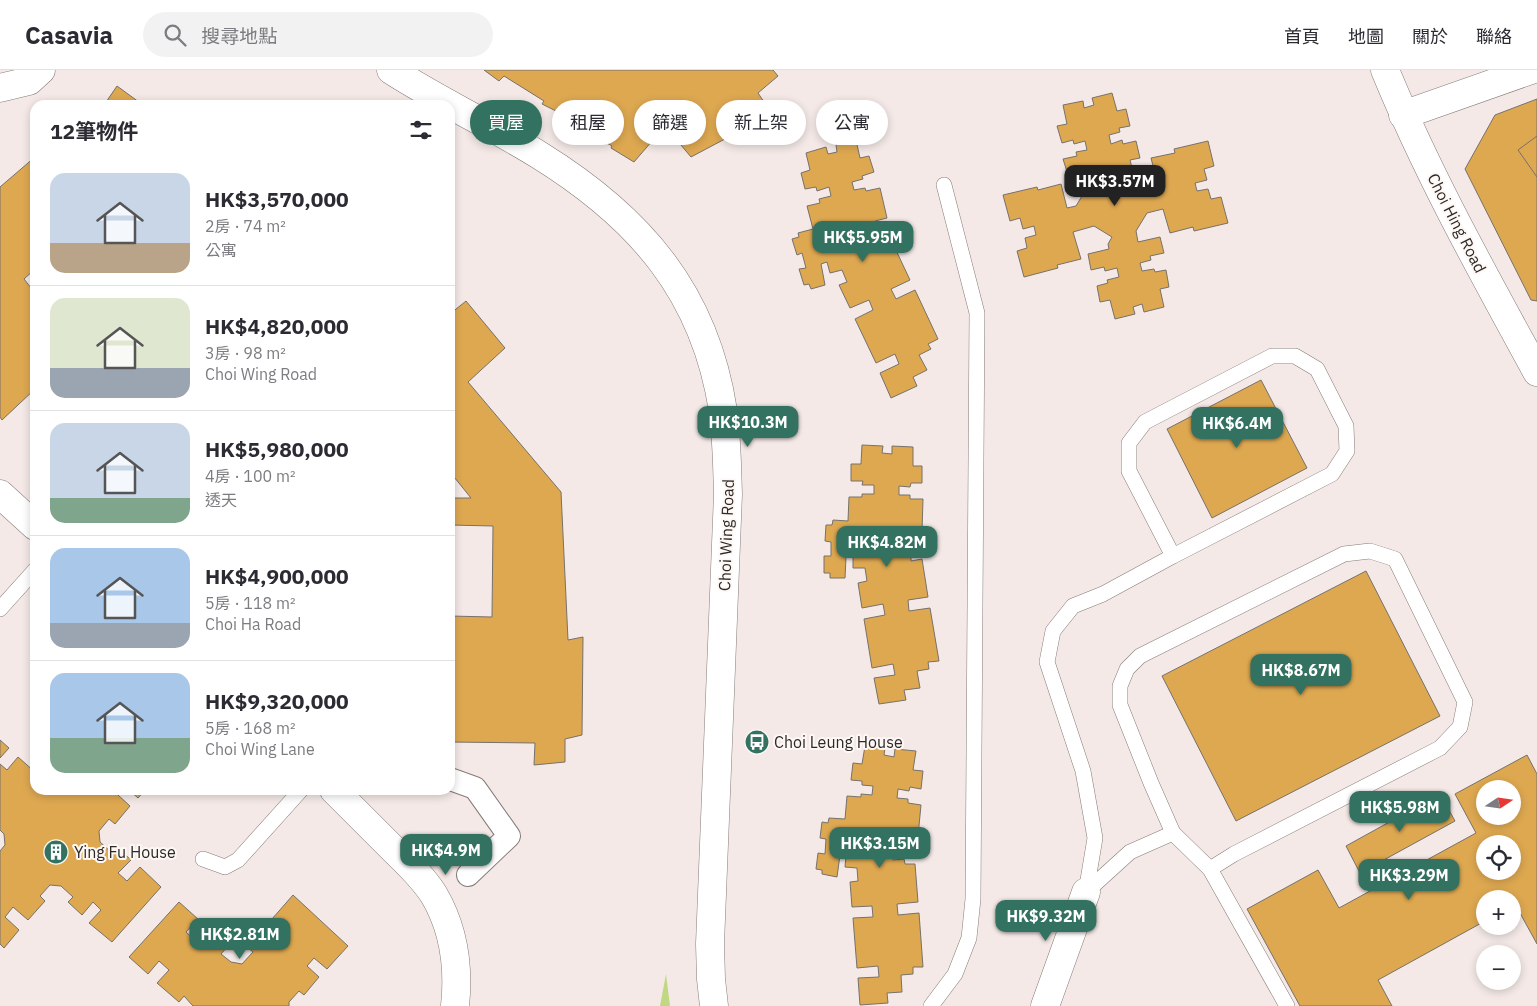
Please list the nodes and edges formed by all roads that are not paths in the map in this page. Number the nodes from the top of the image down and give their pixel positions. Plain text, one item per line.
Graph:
1 (392, 70) edge
2 (1385, 70) edge
3 (1530, 70) edge
4 (35, 76) edge
5 (0, 88) edge
6 (0, 99) edge
7 (443, 100) edge
8 (455, 107) edge
9 (1403, 115) junction
10 (944, 185) dead end
11 (1537, 372) edge
12 (0, 494) edge
13 (30, 521) edge
14 (1173, 556) junction
15 (30, 576) edge
16 (0, 609) edge
17 (455, 781) edge
18 (296, 795) edge
19 (339, 795) edge
20 (1173, 832) junction
21 (203, 859) dead end
22 (1210, 869) junction
23 (468, 875) dead end
24 (1086, 892) junction
25 (455, 1006) edge
26 (714, 1006) edge
27 (931, 1006) edge
28 (1045, 1006) edge
29 (1287, 1006) edge

1 - 7 street, Choi Wing Road
2 - 9 street, Choi Hing Road
3 - 9 street
4 - 5 street
4 - 6 street
8 - 26 street, Choi Wing Road
9 - 11 street, Choi Hing Road
10 - 27 lane
12 - 13 street
14 - 14 lane
14 - 24 lane
15 - 16 lane
17 - 23 street
18 - 21 lane
19 - 25 street
20 - 22 lane
20 - 22 lane
20 - 24 lane
22 - 29 lane
24 - 28 street

